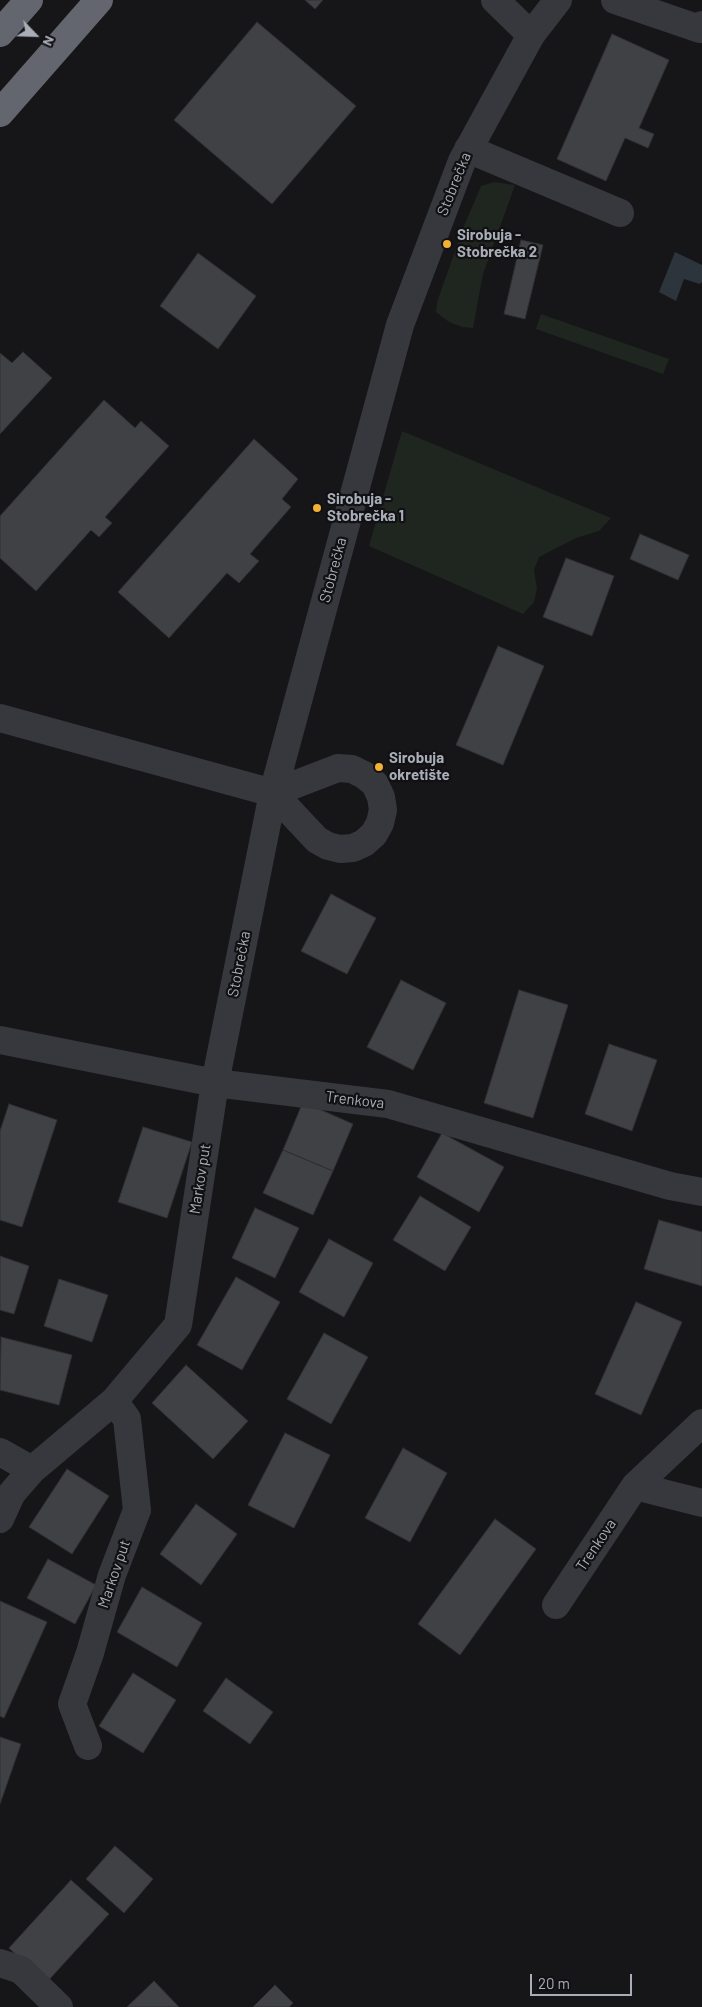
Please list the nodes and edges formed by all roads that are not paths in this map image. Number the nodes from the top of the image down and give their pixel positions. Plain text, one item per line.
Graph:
1 (6, 0) edge
2 (29, 0) edge
3 (99, 0) edge
4 (495, 0) edge
5 (558, 0) edge
6 (615, 0) edge
7 (0, 16) edge
8 (702, 25) edge
9 (0, 33) edge
10 (531, 35) junction
11 (0, 113) edge
12 (468, 149) junction
13 (620, 213) dead end
14 (0, 718) edge
15 (273, 793) junction
16 (0, 1040) edge
17 (215, 1083) junction
18 (702, 1192) edge
19 (114, 1401) junction
20 (702, 1423) edge
21 (0, 1452) edge
22 (32, 1470) junction
23 (635, 1486) junction
24 (702, 1503) edge
25 (0, 1519) edge
26 (556, 1605) dead end
27 (88, 1746) dead end
28 (0, 1963) edge
29 (59, 2007) edge

1 - 7 highway
2 - 9 highway
3 - 11 highway
4 - 10 street
5 - 10 street, Stobrečka
6 - 8 street
10 - 12 street, Stobrečka
12 - 13 street
12 - 15 street, Stobrečka
14 - 15 street
15 - 17 street, Stobrečka
16 - 17 street, Trenkova
17 - 18 street, Trenkova
17 - 19 street, Markov put
19 - 22 street, Markov put
19 - 27 street, Markov put
20 - 23 street, Trenkova
21 - 22 street
22 - 25 street, Markov put
23 - 24 street
23 - 26 street, Trenkova
28 - 29 street

